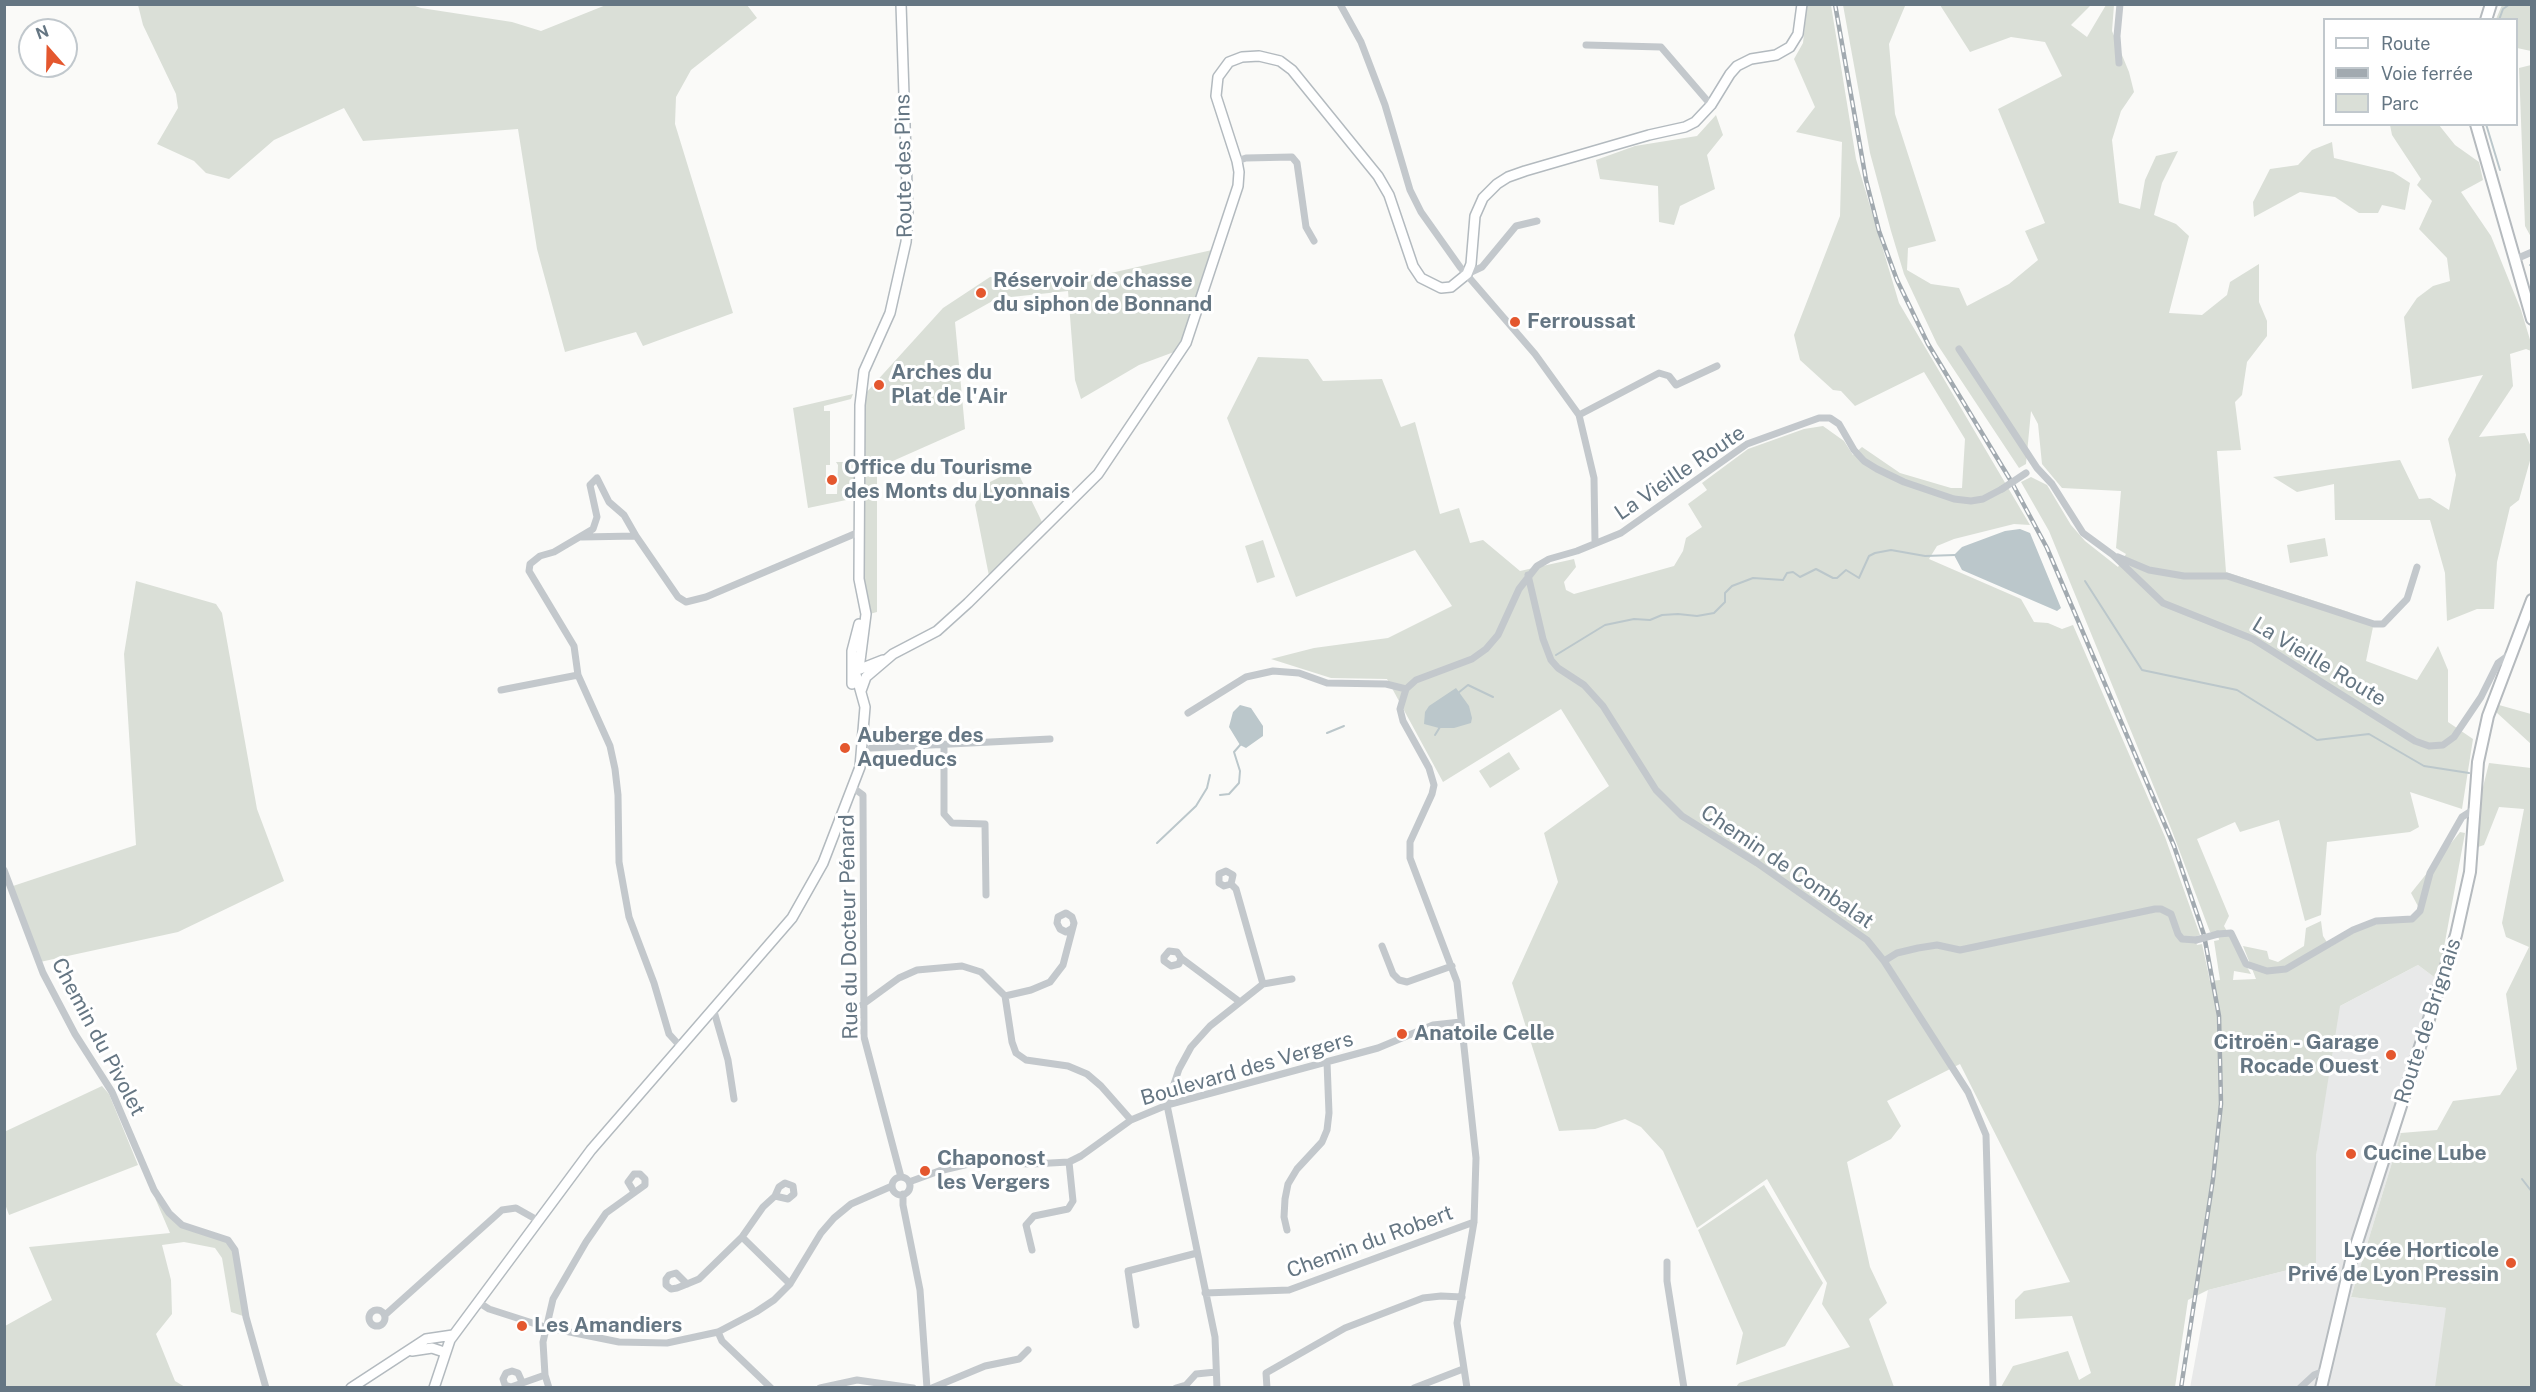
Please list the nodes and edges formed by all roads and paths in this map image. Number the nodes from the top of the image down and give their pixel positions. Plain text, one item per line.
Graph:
1 (901, 4) edge
2 (1340, 4) edge
3 (1802, 4) edge
4 (2120, 4) edge
5 (1586, 45) dead end
6 (2119, 63) dead end
7 (1711, 105) junction
8 (2477, 126) edge
9 (1237, 161) junction
10 (1538, 221) dead end
11 (1314, 241) dead end
12 (2532, 252) edge
13 (2516, 259) junction
14 (1467, 274) junction
15 (2532, 319) edge
16 (1959, 349) dead end
17 (1717, 366) dead end
18 (1579, 415) junction
19 (2037, 468) junction
20 (859, 532) junction
21 (636, 536) junction
22 (582, 537) junction
23 (1595, 542) junction
24 (2113, 555) junction
25 (2417, 567) dead end
26 (1528, 575) junction
27 (2532, 600) edge
28 (863, 607) junction
29 (852, 651) junction
30 (2513, 652) junction
31 (893, 654) junction
32 (860, 658) junction
33 (868, 666) junction
34 (855, 671) junction
35 (578, 675) junction
36 (866, 677) junction
37 (852, 684) junction
38 (1406, 689) junction
39 (501, 690) dead end
40 (861, 691) junction
41 (1188, 713) dead end
42 (862, 720) junction
43 (1050, 739) dead end
44 (944, 744) junction
45 (867, 748) junction
46 (852, 787) junction
47 (2473, 810) junction
48 (4, 870) edge
49 (1231, 884) dead end
50 (986, 895) dead end
51 (1071, 929) dead end
52 (1383, 946) dead end
53 (1181, 958) dead end
54 (1884, 961) junction
55 (1452, 966) junction
56 (1292, 979) dead end
57 (1263, 984) junction
58 (1005, 996) junction
59 (1240, 1002) junction
60 (862, 1005) junction
61 (713, 1008) junction
62 (1461, 1022) junction
63 (680, 1046) junction
64 (1327, 1062) junction
65 (734, 1100) dead end
66 (1167, 1105) junction
67 (1131, 1120) junction
68 (1069, 1162) junction
69 (900, 1177) junction
70 (909, 1182) junction
71 (892, 1186) junction
72 (634, 1192) dead end
73 (903, 1194) junction
74 (775, 1196) dead end
75 (539, 1221) junction
76 (1474, 1222) junction
77 (1287, 1230) dead end
78 (742, 1237) junction
79 (1032, 1250) dead end
80 (1197, 1253) junction
81 (1667, 1262) dead end
82 (687, 1284) dead end
83 (790, 1284) junction
84 (1205, 1293) junction
85 (1462, 1297) junction
86 (478, 1302) junction
87 (385, 1314) dead end
88 (1136, 1325) dead end
89 (544, 1327) junction
90 (718, 1332) junction
91 (453, 1335) junction
92 (1028, 1350) dead end
93 (410, 1351) junction
94 (444, 1352) junction
95 (1463, 1369) junction
96 (2324, 1371) junction
97 (1216, 1372) junction
98 (544, 1375) junction
99 (522, 1382) dead end
100 (830, 1386) edge
101 (266, 1388) edge
102 (351, 1388) edge
103 (434, 1388) edge
104 (549, 1388) edge
105 (771, 1388) edge
106 (820, 1388) edge
107 (913, 1388) edge
108 (927, 1388) edge
109 (932, 1388) edge
110 (1176, 1388) edge
111 (1216, 1388) edge
112 (1267, 1388) edge
113 (1414, 1388) edge
114 (1467, 1388) edge
115 (1684, 1388) edge
116 (1993, 1388) edge
117 (2300, 1388) edge
118 (2321, 1388) edge

1 - 20 main road, Route des Pins
2 - 14 street
3 - 7 main road
4 - 6 street
5 - 7 street
7 - 14 main road
8 - 13 main road
9 - 11 street
9 - 14 main road
9 - 31 main road
10 - 14 street
12 - 13 street
13 - 15 main road
14 - 18 street
16 - 19 street
17 - 18 street
18 - 23 street
19 - 23 street, La Vieille Route, bridge
19 - 24 street, La Vieille Route
20 - 21 street
20 - 28 main road, Route des Pins
21 - 22 street
21 - 22 street
22 - 35 street
23 - 26 street, La Vieille Route
24 - 25 street
24 - 30 street, La Vieille Route
26 - 38 street, La Vieille Route
26 - 54 street, Chemin de Combalat
27 - 30 main road, Route de Brignais
28 - 29 main road, Route des Pins
28 - 32 main road, Route des Pins
29 - 34 main road, Route des Pins
29 - 37 main road, Route des Pins
30 - 47 main road, Route de Brignais
31 - 33 main road
31 - 36 main road
32 - 33 main road
32 - 34 main road, Route des Pins
33 - 34 main road
34 - 36 main road
34 - 37 main road
34 - 40 main road, Route des Pins
35 - 39 street
35 - 63 street
36 - 40 main road
37 - 42 main road
38 - 41 street
38 - 55 street
40 - 42 main road
42 - 45 main road
43 - 44 street
44 - 45 street
44 - 50 street
45 - 46 main road
46 - 60 street, Rue du Docteur Pénard
46 - 61 main road
47 - 54 street, bridge
47 - 96 main road, Route de Brignais
48 - 101 street, Chemin du Pivolet
49 - 57 street
51 - 58 street
52 - 55 street
53 - 59 street
54 - 116 street, Chemin de Combalat
55 - 62 street
56 - 57 street
57 - 59 street
58 - 60 street
58 - 67 street
59 - 66 street
60 - 69 street, Rue du Docteur Pénard
61 - 63 main road
61 - 65 street
62 - 64 street, Boulevard des Vergers
62 - 76 street
63 - 75 main road
64 - 66 street, Boulevard des Vergers
64 - 77 street
66 - 67 street, Boulevard des Vergers
66 - 80 street
67 - 68 street, Boulevard des Vergers
68 - 70 street, Boulevard des Vergers
68 - 79 street
69 - 70 street
69 - 71 street
70 - 73 street
71 - 73 street
71 - 83 street
72 - 89 street
73 - 108 street
74 - 78 street
75 - 86 main road
75 - 87 street
76 - 84 street, Chemin du Robert
76 - 85 street
78 - 82 street
78 - 83 street
80 - 84 street
80 - 88 street
81 - 115 street
83 - 90 street
84 - 97 street
85 - 95 street
85 - 112 street
86 - 89 street
86 - 91 main road
89 - 90 street
89 - 98 street
90 - 105 street
91 - 93 main road
91 - 94 main road
92 - 109 street
93 - 94 main road
93 - 102 main road
94 - 103 main road
95 - 113 street
95 - 114 street
96 - 117 street
96 - 118 main road, Route de Brignais
97 - 110 street
97 - 111 street
98 - 99 street
98 - 104 street
100 - 106 street
100 - 107 street

